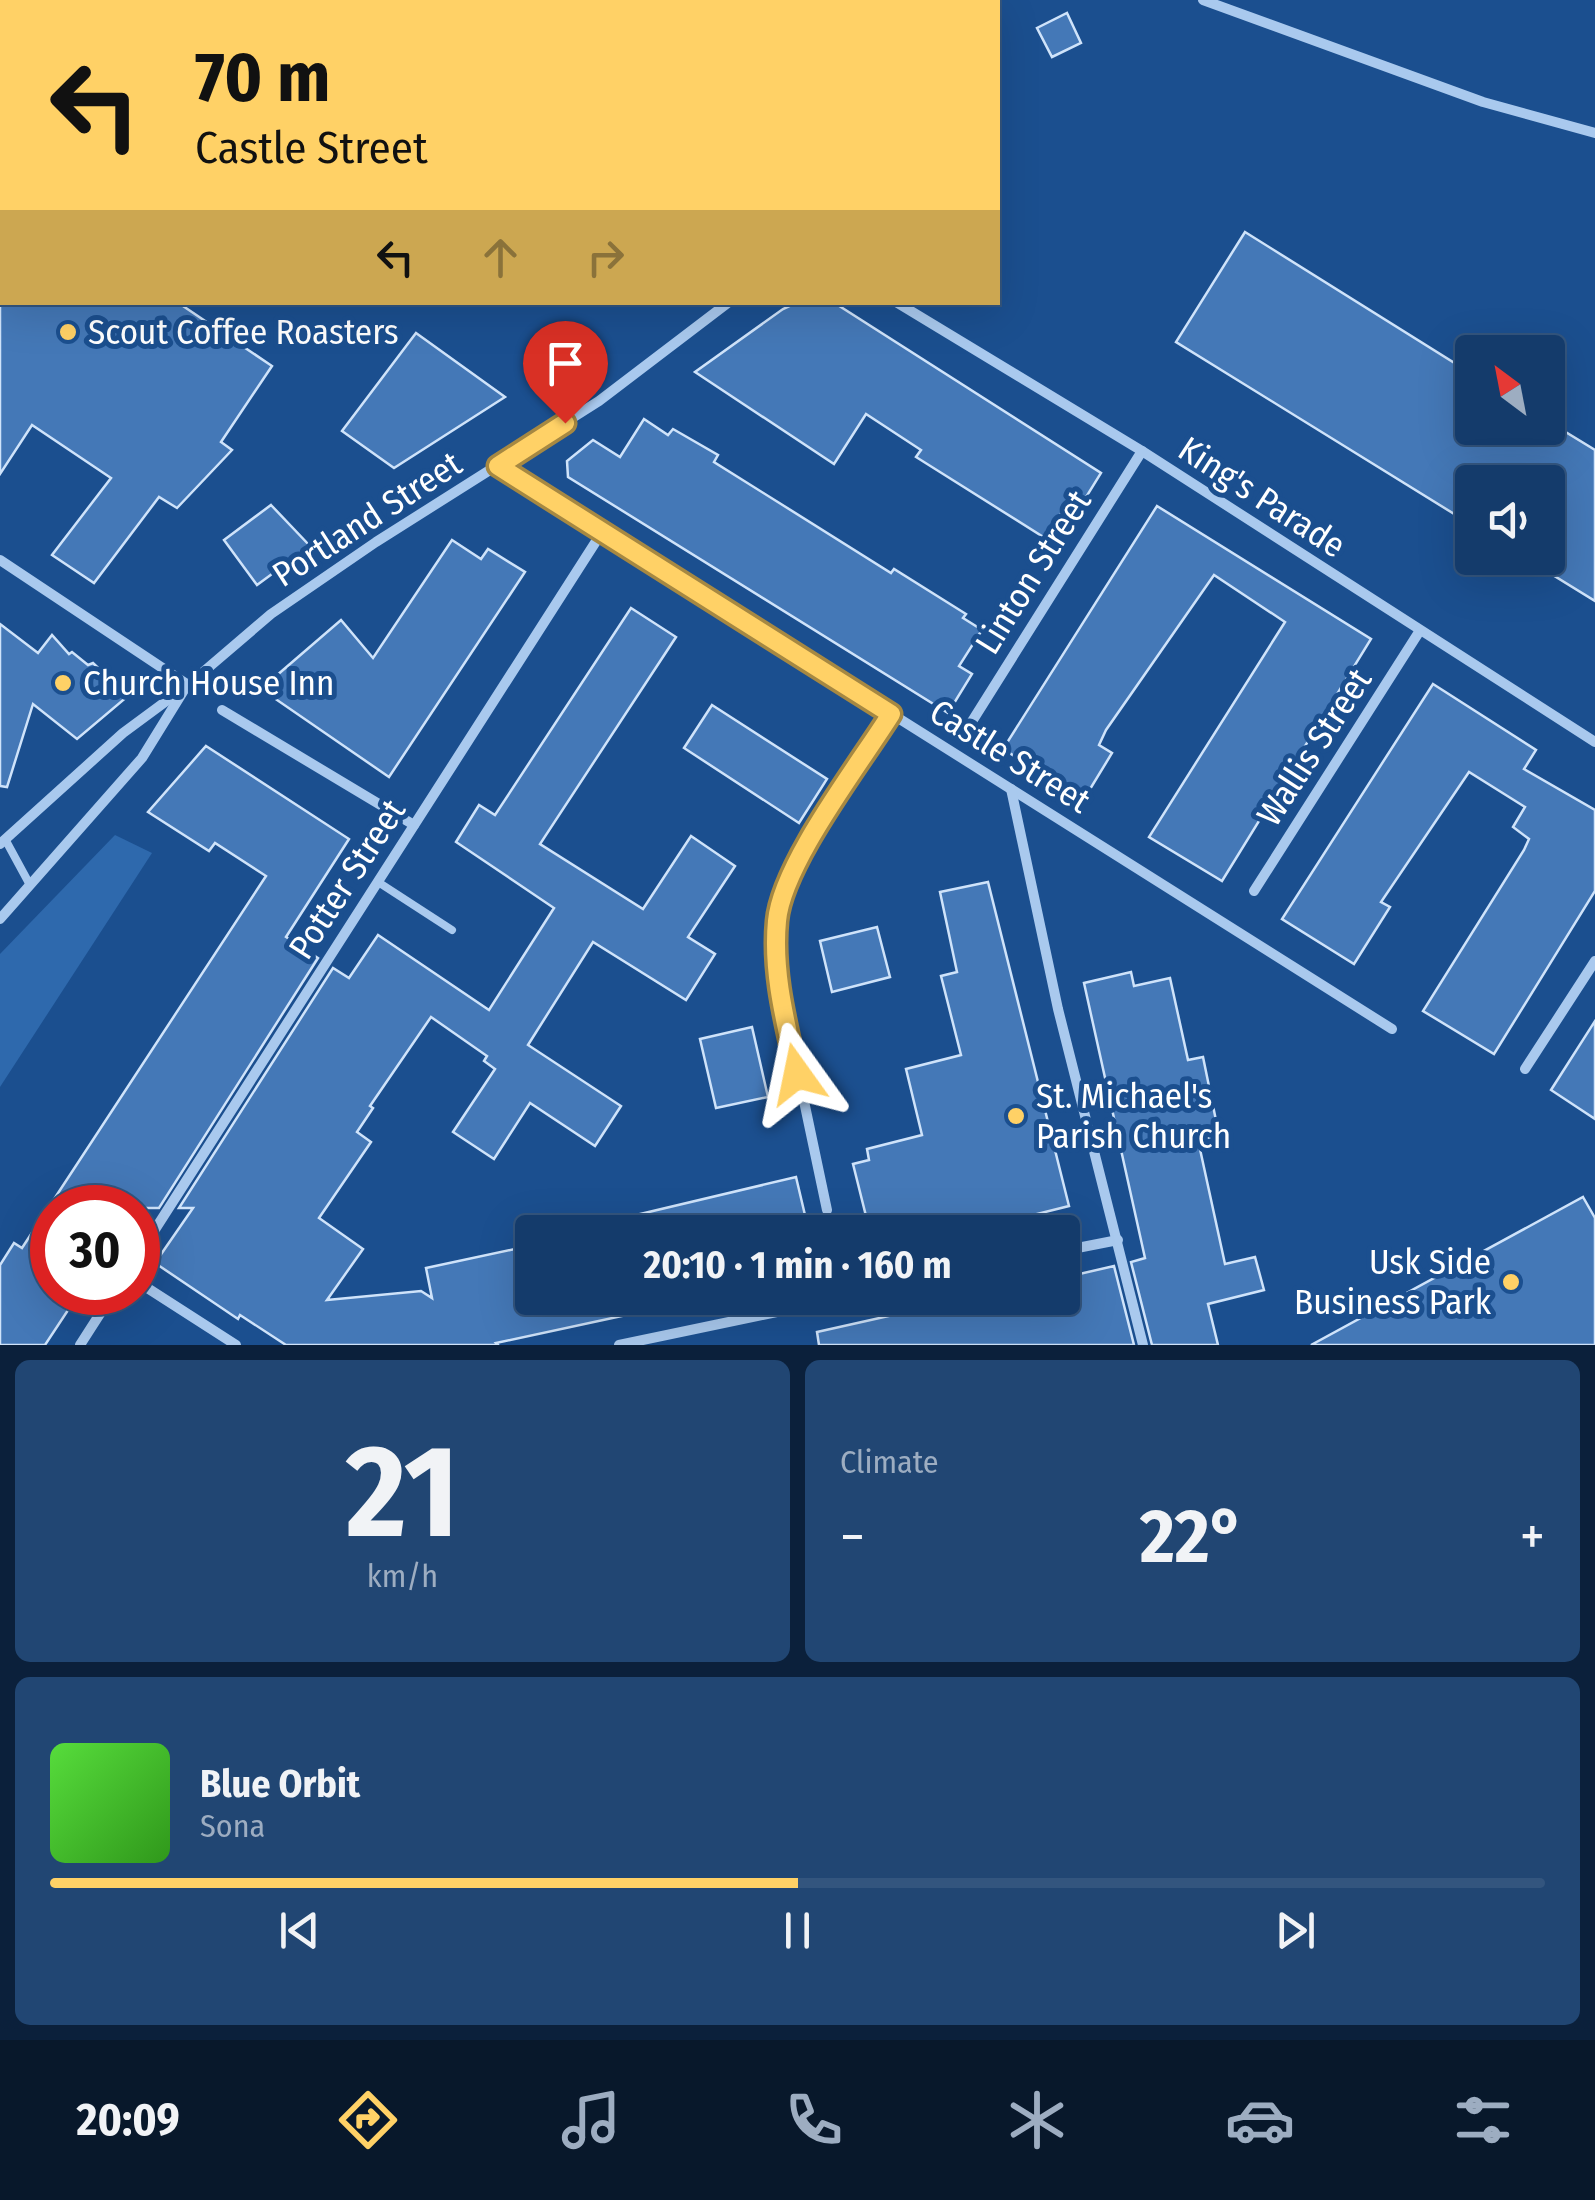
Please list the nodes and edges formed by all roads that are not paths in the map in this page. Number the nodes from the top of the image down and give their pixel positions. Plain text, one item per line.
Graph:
1 (1203, 0) edge
2 (1595, 133) edge
3 (725, 305) edge
4 (901, 305) edge
5 (1142, 451) junction
6 (498, 466) junction
7 (602, 532) junction
8 (0, 560) edge
9 (1419, 632) junction
10 (188, 685) junction
11 (222, 710) dead end
12 (891, 714) junction
13 (971, 723) dead end
14 (1595, 742) edge
15 (1011, 789) junction
16 (414, 825) junction
17 (2, 842) edge
18 (378, 882) junction
19 (30, 885) junction
20 (1254, 891) dead end
21 (0, 919) edge
22 (452, 930) dead end
23 (1595, 961) edge
24 (1392, 1028) dead end
25 (1525, 1069) dead end
26 (827, 1210) dead end
27 (160, 1222) edge
28 (1118, 1240) junction
29 (1080, 1248) edge
30 (160, 1296) edge
31 (99, 1315) edge
32 (763, 1315) edge
33 (80, 1345) edge
34 (236, 1345) edge
35 (619, 1345) edge
36 (1143, 1345) edge

1 - 2 street
3 - 6 street, Portland Street
4 - 5 street, King's Parade
5 - 9 street, King's Parade
5 - 13 street, Linton Street
6 - 7 street, Castle Street
6 - 10 street, Portland Street
7 - 12 street, Castle Street
7 - 16 street, Potter Street
8 - 10 street
9 - 14 street, King's Parade
9 - 20 street, Wallis Street
10 - 17 street, Portland Street
10 - 19 street, Portland Street
11 - 16 street
12 - 15 street, Castle Street
12 - 26 street
15 - 24 street, Castle Street
15 - 28 street
16 - 18 street, Potter Street
17 - 19 lane
18 - 22 lane
18 - 27 street, Potter Street
19 - 21 street, Portland Street
23 - 25 street
28 - 29 street
28 - 36 street
30 - 34 street
31 - 33 street
32 - 35 street

